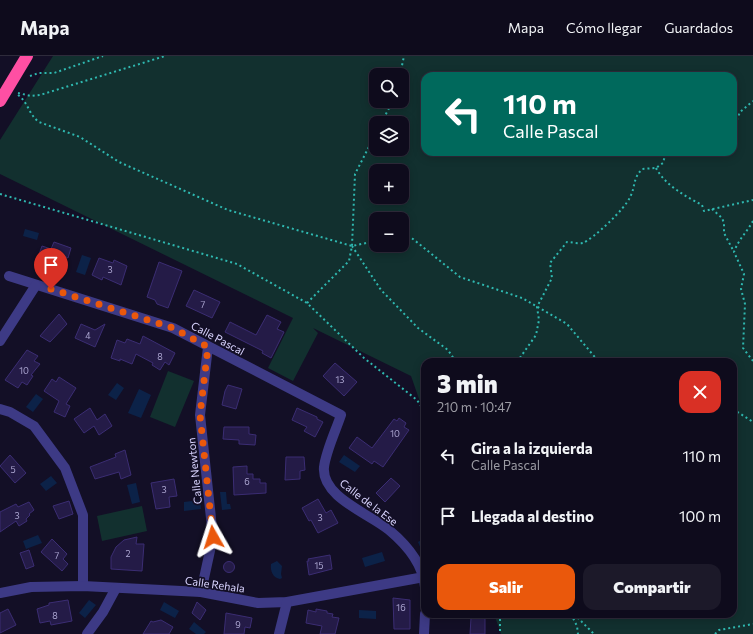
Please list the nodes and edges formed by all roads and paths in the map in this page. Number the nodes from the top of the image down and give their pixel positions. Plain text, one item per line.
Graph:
1 (26, 56) edge
2 (103, 56) edge
3 (165, 56) edge
4 (404, 56) edge
5 (401, 68) edge
6 (28, 77) dead end
7 (20, 86) dead end
8 (15, 93) junction
9 (0, 101) edge
10 (753, 101) edge
11 (737, 120) edge
12 (369, 146) edge
13 (665, 156) edge
14 (656, 168) junction
15 (0, 194) edge
16 (753, 200) edge
17 (712, 209) junction
18 (753, 221) edge
19 (409, 238) edge
20 (369, 242) edge
21 (352, 246) junction
22 (734, 252) junction
23 (9, 276) dead end
24 (36, 285) junction
25 (307, 303) junction
26 (537, 307) junction
27 (0, 341) edge
28 (208, 347) junction
29 (453, 358) edge
30 (520, 358) edge
31 (596, 358) edge
32 (753, 361) edge
33 (421, 406) edge
34 (0, 409) edge
35 (737, 411) edge
36 (341, 415) joint
37 (753, 422) edge
38 (421, 570) edge
39 (421, 578) edge
40 (83, 586) junction
41 (116, 588) junction
42 (201, 592) junction
43 (0, 593) edge
44 (287, 602) junction
45 (425, 618) edge
46 (500, 618) edge
47 (573, 618) edge
48 (578, 618) edge
49 (753, 624) edge
50 (87, 634) edge
51 (279, 634) edge
52 (424, 634) edge
53 (500, 634) edge
54 (578, 634) edge
55 (594, 634) edge
56 (714, 634) edge

1 - 9 highway
2 - 6 path
3 - 8 path
4 - 5 path
7 - 8 path
8 - 21 path
10 - 11 path
12 - 21 path
13 - 14 path
14 - 17 path
14 - 26 path
15 - 25 path
16 - 17 path
17 - 22 path
18 - 22 path
19 - 26 path
20 - 21 path
21 - 25 path
21 - 29 path
22 - 32 path
23 - 24 street, Calle Pascal
24 - 27 street
24 - 28 street, Calle Pascal
25 - 33 path
26 - 30 path
26 - 31 path
28 - 36 street, Calle Pascal
28 - 42 street, Calle Newton
34 - 40 street
35 - 37 path
36 - 38 street, Calle de la Ese
39 - 44 street, Calle Rehala
40 - 41 street, Calle Rehala
40 - 43 street, Calle Rehala
41 - 42 street, Calle Rehala
41 - 50 street
42 - 44 street, Calle Rehala
44 - 51 street
45 - 52 street
46 - 53 path
47 - 54 path
48 - 55 path
49 - 56 path

